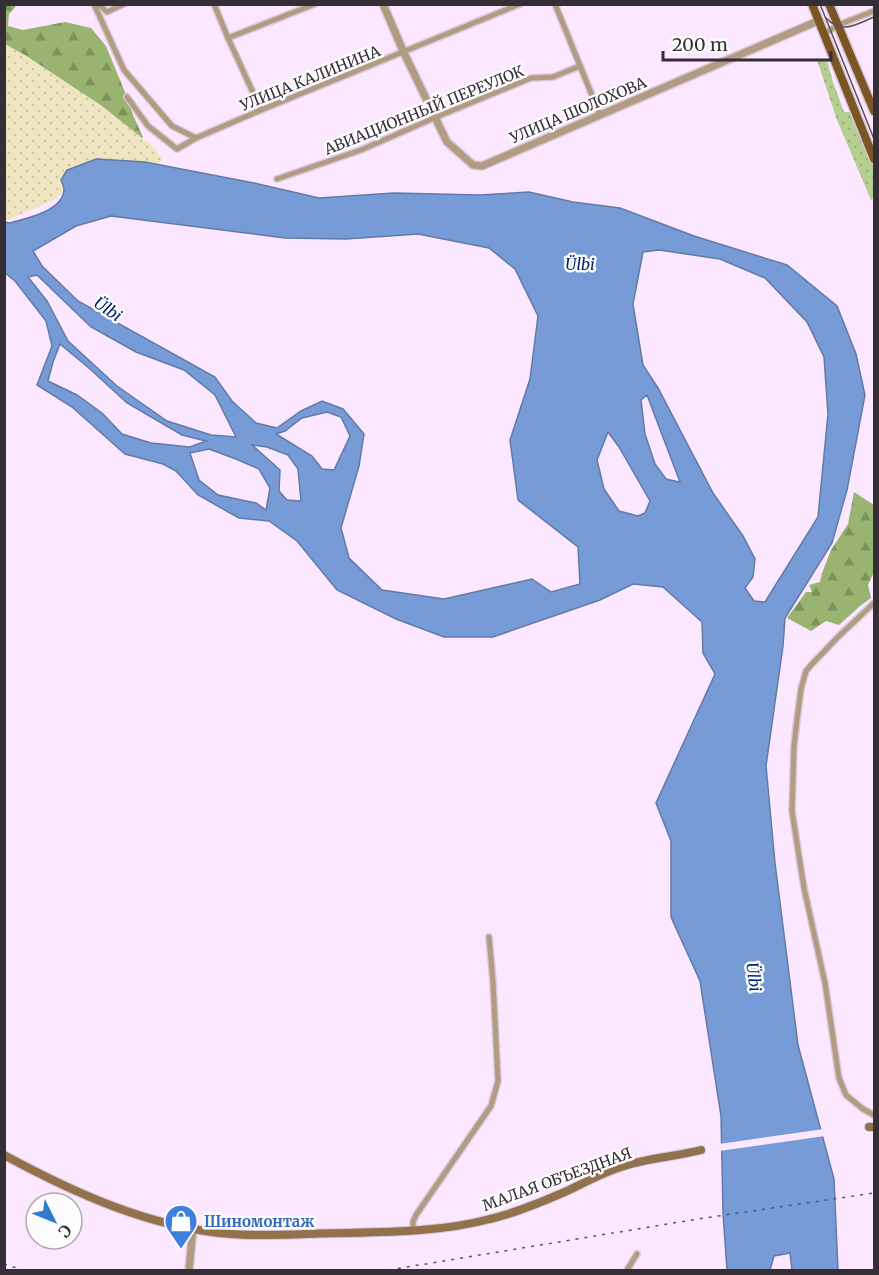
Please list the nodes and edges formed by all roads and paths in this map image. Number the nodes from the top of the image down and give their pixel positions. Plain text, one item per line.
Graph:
1 (96, 4) edge
2 (124, 4) edge
3 (214, 4) edge
4 (315, 4) edge
5 (383, 4) edge
6 (520, 4) edge
7 (555, 4) edge
8 (812, 4) edge
9 (829, 4) edge
10 (874, 10) edge
11 (818, 21) junction
12 (837, 25) junction
13 (824, 34) junction
14 (228, 38) junction
15 (404, 53) junction
16 (580, 66) junction
17 (127, 97) dead end
18 (261, 110) junction
19 (874, 111) edge
20 (600, 115) junction
21 (434, 118) junction
22 (196, 138) junction
23 (874, 159) edge
24 (277, 179) dead end
25 (874, 603) edge
26 (489, 937) dead end
27 (874, 1115) edge
28 (701, 1150) dead end
29 (4, 1155) edge
30 (194, 1228) junction
31 (413, 1231) junction
32 (637, 1254) dead end
33 (189, 1270) edge
34 (627, 1270) edge

1 - 2 street
1 - 22 street
3 - 14 street
4 - 14 street
5 - 15 street
6 - 15 street, УЛИЦА КАЛИНИНА
7 - 16 street
8 - 11 main road
9 - 12 main road
10 - 12 street
11 - 13 main road
11 - 20 street, УЛИЦА ШОЛОХОВА
12 - 13 street
12 - 19 main road
13 - 23 main road
14 - 18 street
15 - 18 street, УЛИЦА КАЛИНИНА
15 - 21 street
16 - 20 street
16 - 21 street, АВИАЦИОННЫЙ ПЕРЕУЛОК
17 - 22 street, УЛИЦА КАЛИНИНА
18 - 22 street, УЛИЦА КАЛИНИНА
20 - 21 street, УЛИЦА ШОЛОХОВА
21 - 24 street, АВИАЦИОННЫЙ ПЕРЕУЛОК
25 - 27 street
26 - 31 street
28 - 31 main road, МАЛАЯ ОБЪЕЗДНАЯ
29 - 30 main road, МАЛАЯ ОБЪЕЗДНАЯ
30 - 31 main road, МАЛАЯ ОБЪЕЗДНАЯ
30 - 33 street
32 - 34 street

